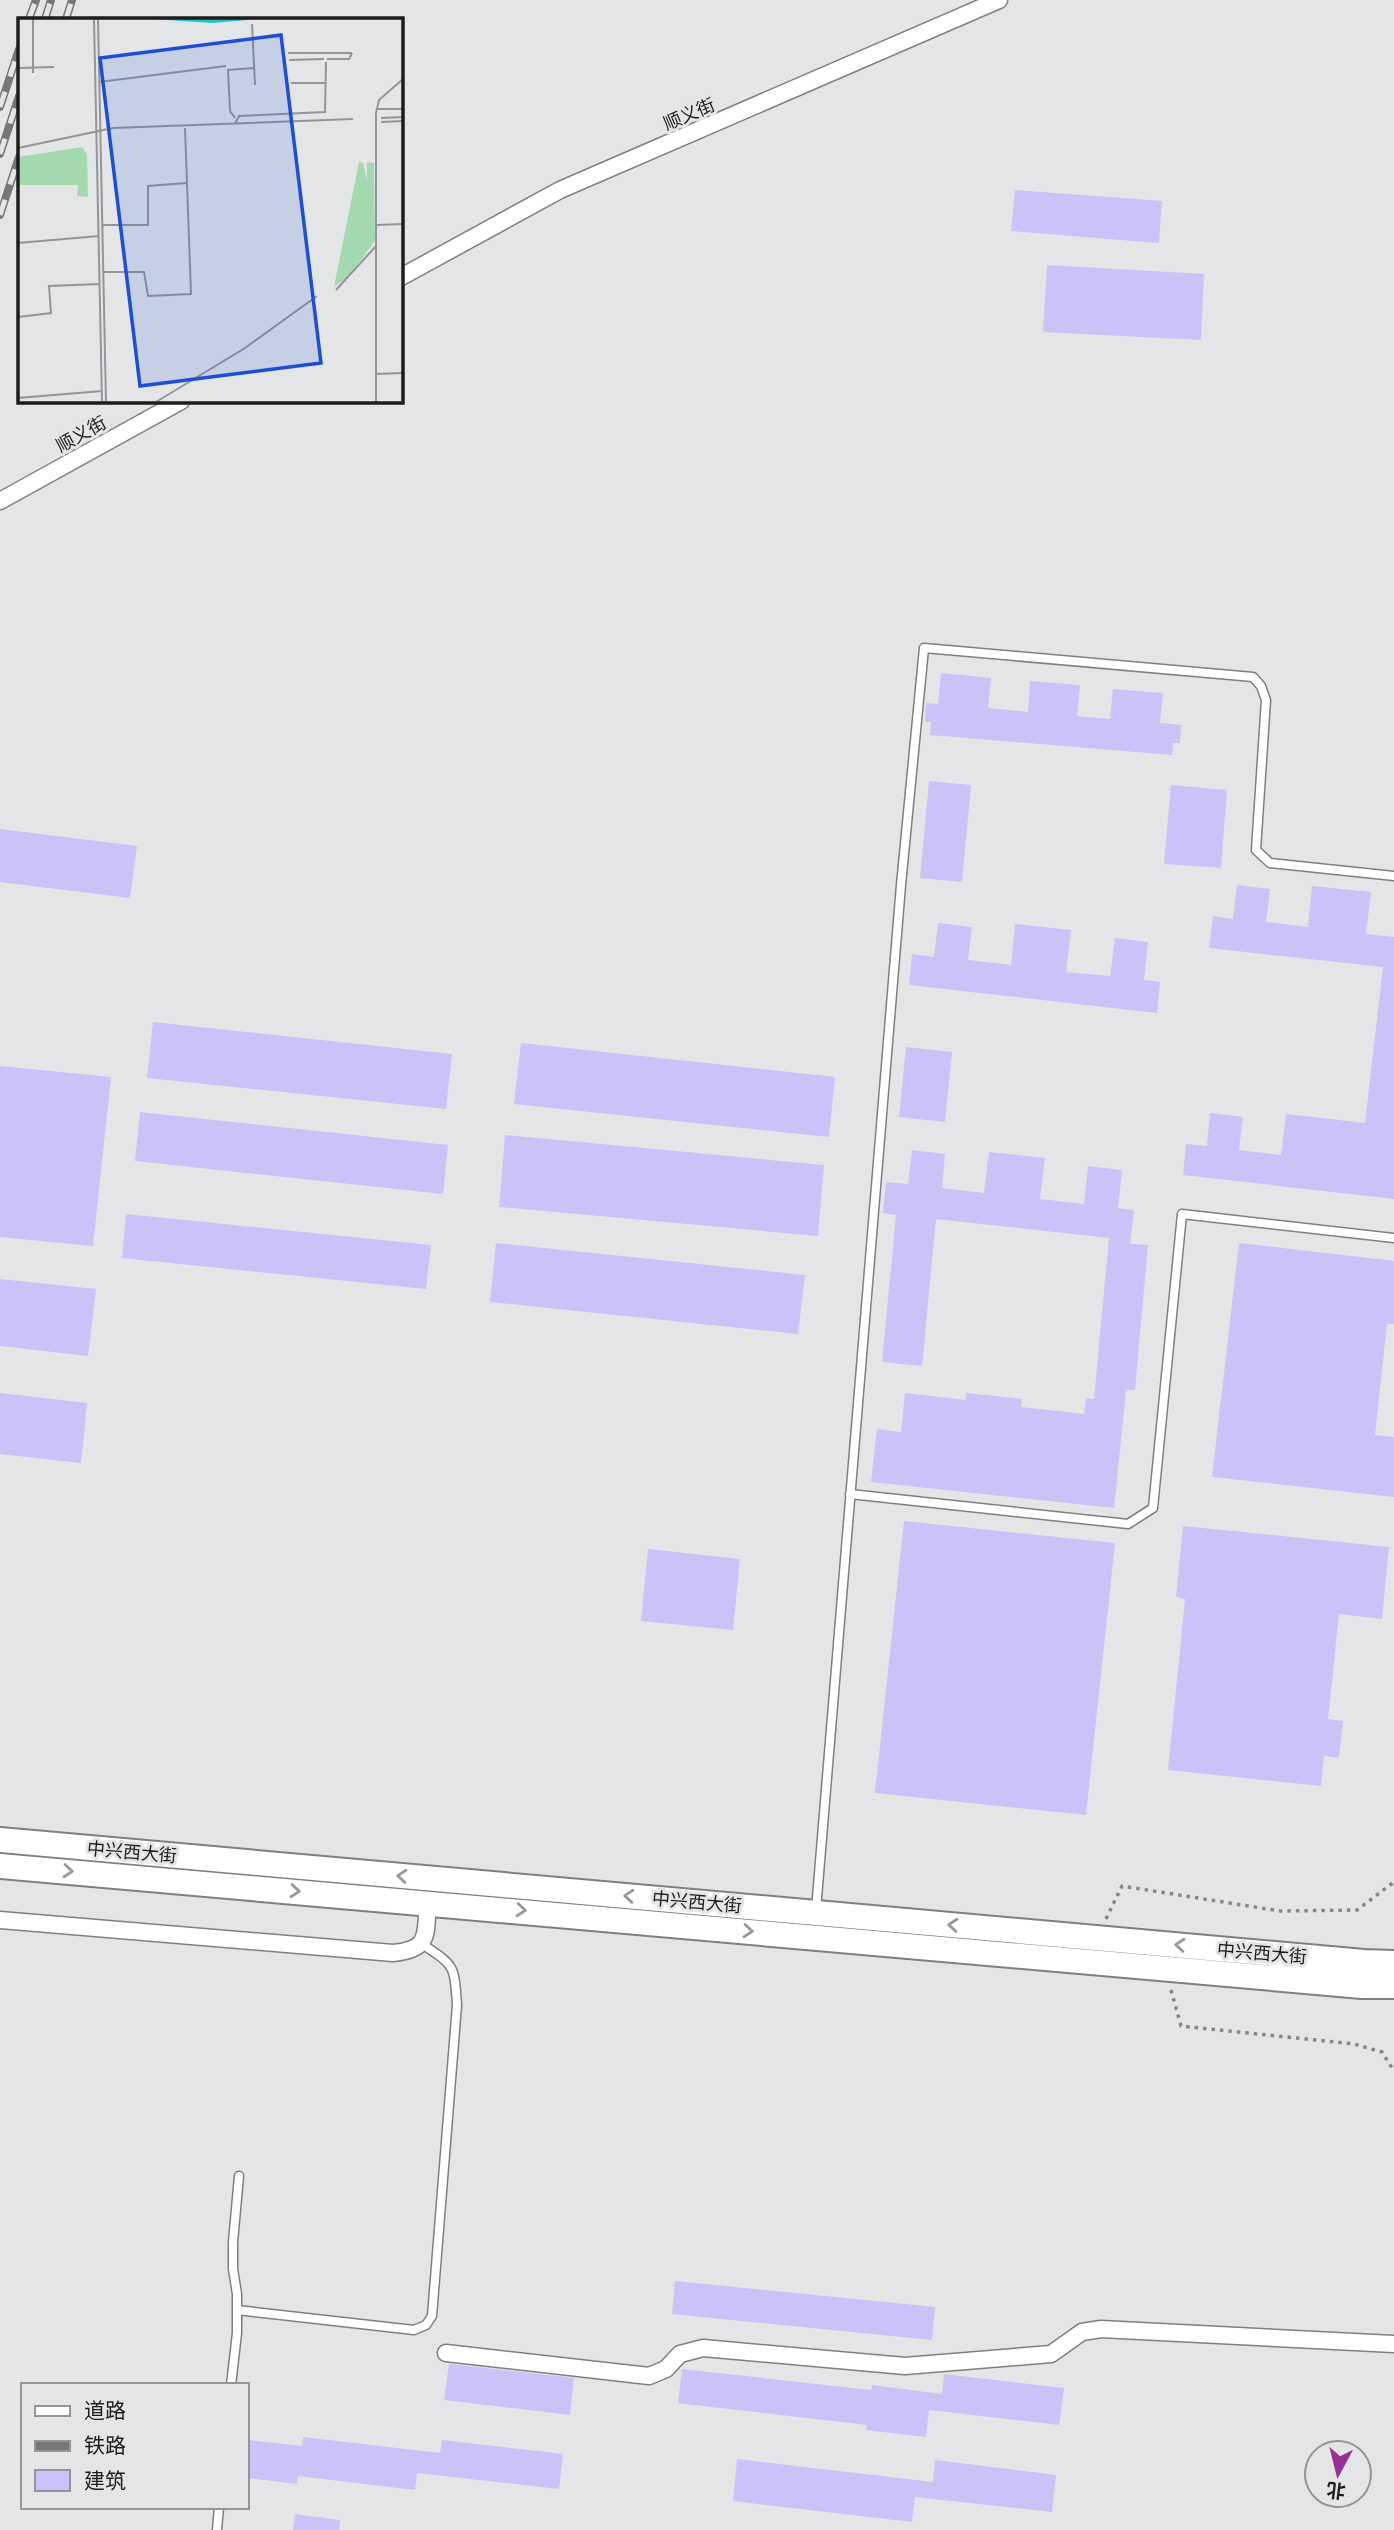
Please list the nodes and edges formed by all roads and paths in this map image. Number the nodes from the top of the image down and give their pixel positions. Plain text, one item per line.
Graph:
1 (999, 0) edge
2 (402, 275) edge
3 (179, 402) edge
4 (0, 501) edge
5 (1394, 876) edge
6 (1394, 1238) edge
7 (850, 1494) junction
8 (0, 1840) edge
9 (0, 1866) edge
10 (1394, 1882) edge
11 (428, 1902) junction
12 (816, 1913) junction
13 (0, 1920) edge
14 (1097, 1938) junction
15 (422, 1944) junction
16 (1394, 1963) edge
17 (1165, 1968) junction
18 (1394, 1986) edge
19 (1394, 2071) edge
20 (240, 2176) dead end
21 (237, 2310) junction
22 (1394, 2344) edge
23 (446, 2353) dead end
24 (231, 2383) edge
25 (219, 2509) edge
26 (217, 2530) edge

1 - 2 street, 顺义街
3 - 4 street, 顺义街
5 - 7 lane
6 - 7 lane
7 - 12 lane
12 -> 8 main road, 中兴西大街
9 -> 11 main road, 中兴西大街
10 - 14 path
11 - 15 street
11 -> 17 main road, 中兴西大街
14 -> 12 main road, 中兴西大街
13 - 15 street
16 -> 14 main road, 中兴西大街
15 - 21 lane
17 - 18 main road, 中兴西大街
17 - 19 path
20 - 21 lane
21 - 24 lane
22 - 23 street
25 - 26 lane

